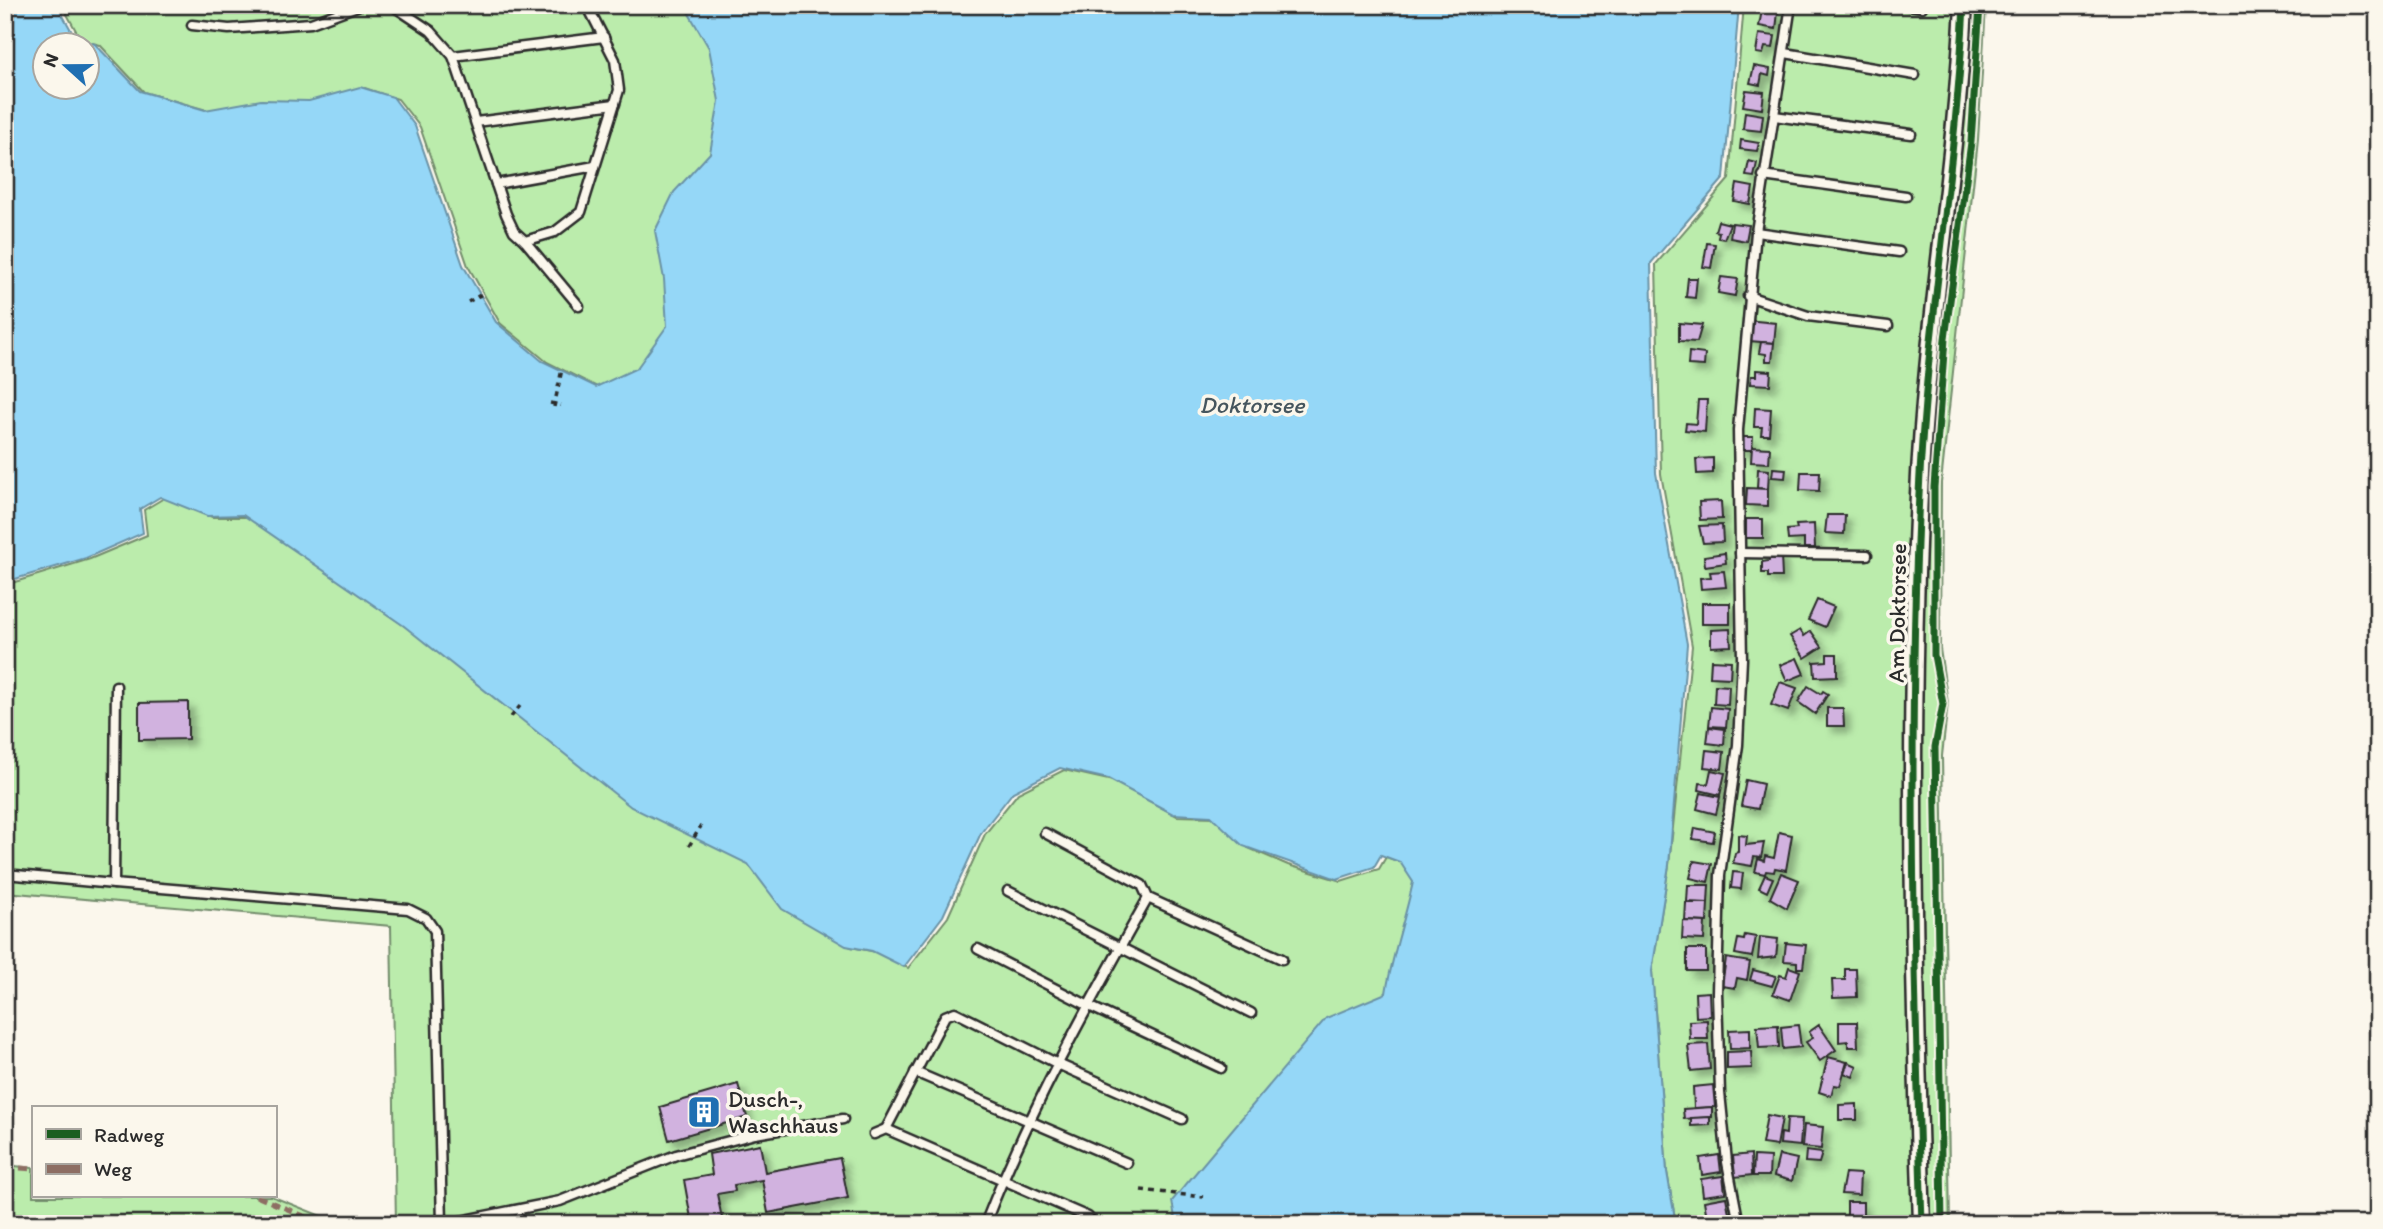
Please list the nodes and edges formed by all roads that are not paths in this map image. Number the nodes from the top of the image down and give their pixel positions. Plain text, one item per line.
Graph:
1 (360, 5) edge
2 (393, 5) edge
3 (587, 5) edge
4 (1791, 5) edge
5 (1908, 5) edge
6 (1964, 5) edge
7 (1922, 7) dead end
8 (192, 25) dead end
9 (604, 37) junction
10 (1785, 53) junction
11 (453, 56) junction
12 (1914, 75) dead end
13 (615, 104) junction
14 (1774, 116) junction
15 (476, 122) junction
16 (1911, 134) dead end
17 (595, 166) junction
18 (1763, 176) junction
19 (496, 184) junction
20 (1906, 196) dead end
21 (1756, 232) junction
22 (525, 241) junction
23 (1899, 252) dead end
24 (1748, 296) junction
25 (579, 306) dead end
26 (1888, 326) dead end
27 (1740, 552) junction
28 (1867, 555) dead end
29 (116, 686) dead end
30 (1045, 833) dead end
31 (5, 874) edge
32 (114, 884) junction
33 (1008, 891) dead end
34 (1148, 898) junction
35 (1120, 948) junction
36 (978, 949) dead end
37 (1282, 959) dead end
38 (1089, 1006) junction
39 (1251, 1013) dead end
40 (1059, 1065) junction
41 (1221, 1068) dead end
42 (915, 1072) junction
43 (843, 1119) dead end
44 (1032, 1119) junction
45 (1182, 1119) dead end
46 (886, 1129) junction
47 (874, 1134) dead end
48 (1127, 1163) dead end
49 (1003, 1178) junction
50 (444, 1224) edge
51 (985, 1224) edge
52 (1093, 1224) edge
53 (1739, 1224) edge
54 (1922, 1224) edge

1 - 8 lane
2 - 11 lane
3 - 9 lane
4 - 10 lane
5 - 7 lane
6 - 54 street, Am Doktorsee
9 - 11 lane
9 - 13 lane
10 - 12 lane
10 - 14 lane
11 - 15 lane
13 - 15 lane
13 - 17 lane
14 - 16 lane
14 - 18 lane
15 - 19 lane
17 - 19 lane
17 - 22 lane
18 - 20 lane
18 - 21 lane
19 - 22 lane
21 - 23 lane
21 - 24 lane
22 - 25 lane
24 - 26 lane
24 - 27 lane
27 - 28 lane
27 - 53 lane
29 - 32 lane
30 - 34 lane
31 - 32 lane
32 - 50 lane
33 - 35 lane
34 - 35 lane
34 - 37 lane
35 - 38 lane
35 - 39 lane
36 - 38 lane
38 - 40 lane
38 - 41 lane
40 - 42 lane
40 - 44 lane
40 - 45 lane
42 - 44 lane
42 - 46 lane
43 - 50 lane
44 - 48 lane
44 - 49 lane
46 - 47 lane
46 - 49 lane
49 - 51 lane
49 - 52 lane

